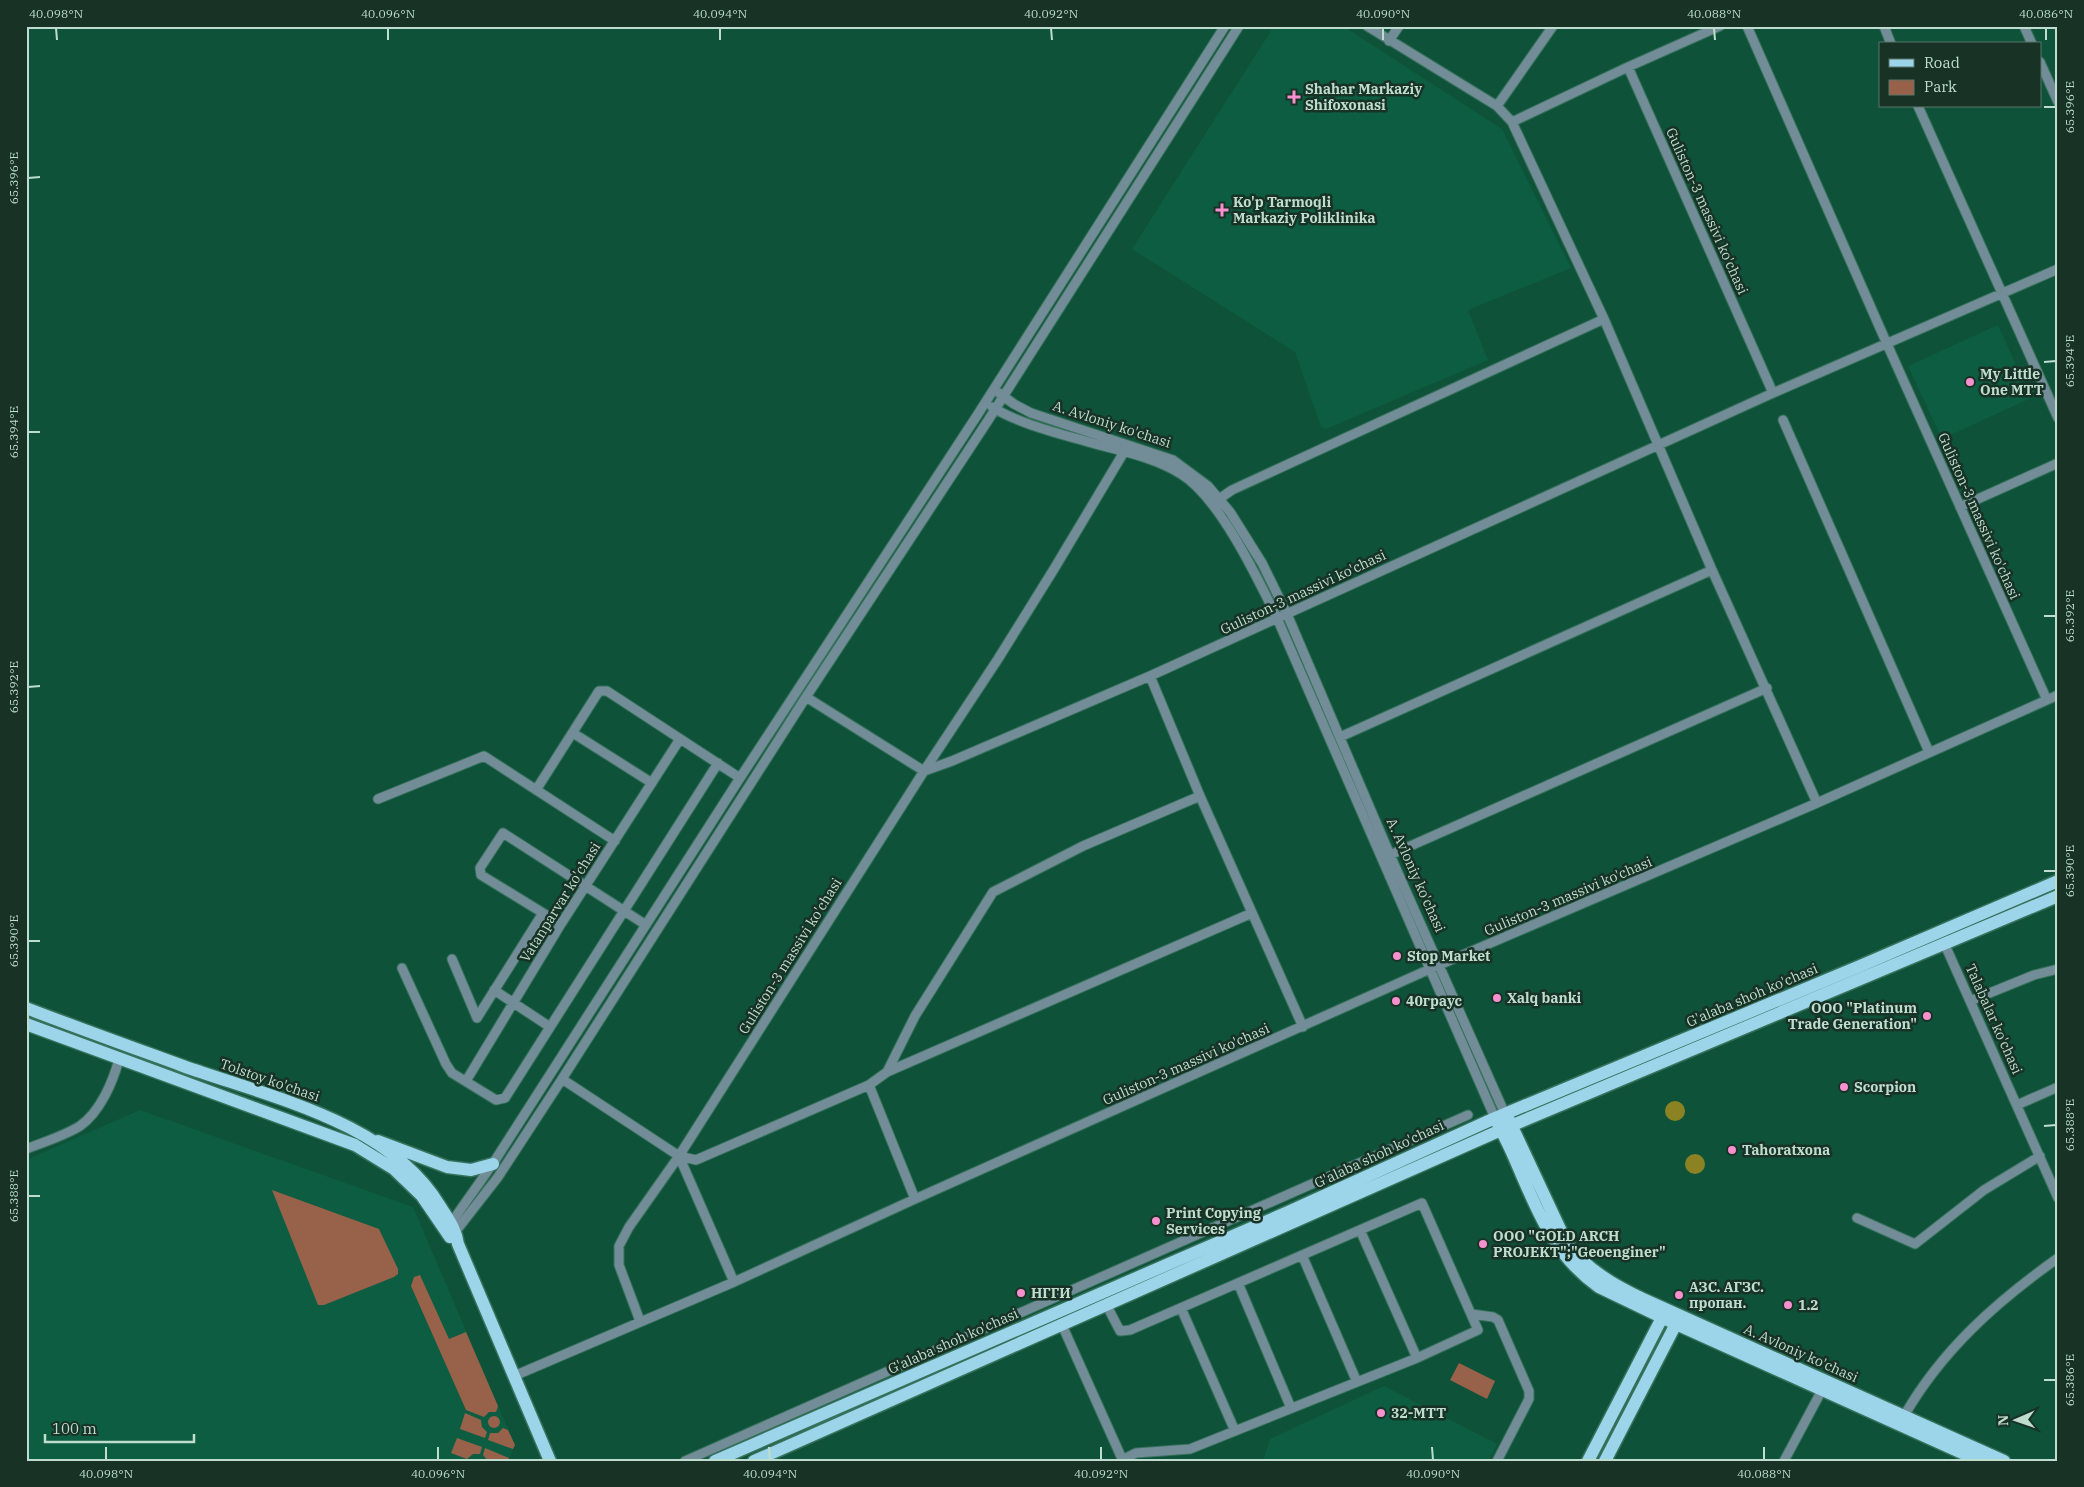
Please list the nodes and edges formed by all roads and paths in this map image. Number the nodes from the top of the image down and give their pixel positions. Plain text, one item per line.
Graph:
1 (1226, 26) edge
2 (1239, 26) edge
3 (1367, 26) edge
4 (1399, 26) edge
5 (1553, 26) edge
6 (1720, 26) edge
7 (1747, 26) edge
8 (1884, 26) edge
9 (2024, 26) edge
10 (1389, 41) junction
11 (1890, 42) edge
12 (2031, 42) edge
13 (2042, 66) edge
14 (1628, 67) junction
15 (2058, 102) edge
16 (1497, 106) junction
17 (1919, 108) edge
18 (1512, 122) junction
19 (2058, 269) edge
20 (2002, 294) junction
21 (1604, 319) junction
22 (1887, 344) junction
23 (994, 389) junction
24 (1773, 393) junction
25 (1003, 396) junction
26 (986, 402) junction
27 (995, 409) junction
28 (2058, 418) edge
29 (1783, 420) dead end
30 (1658, 445) junction
31 (1124, 452) junction
32 (2058, 463) edge
33 (1219, 499) junction
34 (1960, 507) junction
35 (1712, 570) junction
36 (1287, 614) junction
37 (1277, 618) junction
38 (1150, 676) junction
39 (1767, 688) junction
40 (2058, 695) edge
41 (806, 697) junction
42 (2047, 700) junction
43 (573, 733) junction
44 (1340, 737) junction
45 (680, 739) junction
46 (1929, 752) junction
47 (718, 763) junction
48 (924, 771) junction
49 (740, 778) junction
50 (652, 783) junction
51 (536, 790) junction
52 (1200, 796) junction
53 (378, 800) dead end
54 (1817, 803) junction
55 (615, 841) junction
56 (1390, 855) junction
57 (2058, 881) edge
58 (586, 886) junction
59 (2058, 896) edge
60 (624, 910) junction
61 (543, 913) junction
62 (1252, 913) junction
63 (561, 924) junction
64 (645, 927) junction
65 (655, 935) junction
66 (1945, 944) junction
67 (452, 959) dead end
68 (1440, 966) junction
69 (402, 968) dead end
70 (1430, 969) junction
71 (2058, 969) edge
72 (494, 990) junction
73 (1970, 1001) junction
74 (513, 1004) junction
75 (26, 1008) edge
76 (26, 1024) edge
77 (550, 1027) junction
78 (1303, 1027) junction
79 (120, 1059) junction
80 (887, 1072) junction
81 (562, 1079) junction
82 (466, 1081) junction
83 (868, 1085) junction
84 (2058, 1087) edge
85 (2017, 1105) junction
86 (1468, 1115) dead end
87 (1500, 1116) junction
88 (1506, 1128) junction
89 (370, 1139) junction
90 (1414, 1139) junction
91 (26, 1149) edge
92 (1423, 1150) junction
93 (679, 1156) junction
94 (2040, 1156) junction
95 (493, 1164) junction
96 (2058, 1198) edge
97 (915, 1199) junction
98 (1858, 1218) dead end
99 (1360, 1230) junction
100 (452, 1233) junction
101 (1302, 1255) junction
102 (2058, 1258) edge
103 (734, 1282) junction
104 (1238, 1283) junction
105 (1107, 1306) junction
106 (1033, 1307) junction
107 (1181, 1308) junction
108 (1471, 1314) junction
109 (1664, 1314) junction
110 (1040, 1319) junction
111 (1678, 1320) junction
112 (640, 1321) junction
113 (1062, 1325) junction
114 (1417, 1358) junction
115 (514, 1376) junction
116 (1357, 1382) junction
117 (1822, 1390) junction
118 (1291, 1408) junction
119 (1904, 1416) junction
120 (1235, 1431) junction
121 (1122, 1460) edge
122 (550, 1461) edge
123 (685, 1461) edge
124 (715, 1461) edge
125 (754, 1461) edge
126 (1497, 1461) edge
127 (1588, 1461) edge
128 (1605, 1461) edge
129 (1784, 1461) edge
130 (1980, 1461) edge
131 (2004, 1461) edge

1 - 23 street
2 - 25 street
3 - 10 street
4 - 10 street
5 - 16 street
6 - 14 street
7 - 22 street, Guliston-3 massivi ko'chasi
8 - 11 street
9 - 12 street
10 - 16 street
13 - 15 street
14 - 18 street
14 - 24 street, Guliston-3 massivi ko'chasi
16 - 18 street
17 - 20 street
18 - 21 street
19 - 20 street, Guliston-3 massivi ko'chasi
20 - 22 street, Guliston-3 massivi ko'chasi
20 - 28 street
21 - 30 street
21 - 33 street
22 - 24 street, Guliston-3 massivi ko'chasi
22 - 34 street, Guliston-3 massivi ko'chasi
23 - 25 street, A. Avloniy ko'chasi
23 - 26 street
24 - 30 street, Guliston-3 massivi ko'chasi
25 - 27 street
25 - 33 street, A. Avloniy ko'chasi
26 - 27 street, A. Avloniy ko'chasi
26 - 49 street
27 - 31 street, A. Avloniy ko'chasi
27 - 41 street
29 - 46 street
30 - 35 street
30 - 36 street, Guliston-3 massivi ko'chasi
31 - 37 street, A. Avloniy ko'chasi
31 - 48 street, Guliston-3 massivi ko'chasi
32 - 34 street
33 - 36 street, A. Avloniy ko'chasi
34 - 42 street, Guliston-3 massivi ko'chasi
35 - 39 street
35 - 44 street
36 - 37 street, Guliston-3 massivi ko'chasi
36 - 44 street, A. Avloniy ko'chasi
37 - 38 street, Guliston-3 massivi ko'chasi
37 - 70 street, A. Avloniy ko'chasi
38 - 48 street, Guliston-3 massivi ko'chasi
38 - 52 street
39 - 54 street
39 - 56 street
40 - 42 street, Guliston-3 massivi ko'chasi
41 - 48 street
41 - 65 street
42 - 46 street, Guliston-3 massivi ko'chasi
43 - 45 street
43 - 50 street
43 - 51 street
44 - 56 street, A. Avloniy ko'chasi
45 - 47 street
45 - 50 street, Vatanparvar ko'chasi
46 - 54 street, Guliston-3 massivi ko'chasi
47 - 49 street
47 - 60 street
48 - 93 street, Guliston-3 massivi ko'chasi
49 - 64 street
50 - 55 street, Vatanparvar ko'chasi
51 - 53 street
51 - 55 street
52 - 62 street
52 - 80 street
54 - 68 street, Guliston-3 massivi ko'chasi
55 - 58 street, Vatanparvar ko'chasi
56 - 68 street, A. Avloniy ko'chasi
57 - 87 main road, G'alaba shoh ko'chasi
58 - 60 street
58 - 61 street
58 - 63 street, Vatanparvar ko'chasi
59 - 66 main road, G'alaba shoh ko'chasi
60 - 64 street
60 - 77 street
61 - 63 street
61 - 72 street
62 - 78 street
62 - 80 street
63 - 74 street, Vatanparvar ko'chasi
64 - 65 street
64 - 95 street
65 - 81 street
66 - 73 street, Talabalar ko'chasi
66 - 88 main road, G'alaba shoh ko'chasi
67 - 72 street
68 - 70 street, Guliston-3 massivi ko'chasi
68 - 87 street, A. Avloniy ko'chasi
69 - 82 street
70 - 78 street, Guliston-3 massivi ko'chasi
70 - 87 street, A. Avloniy ko'chasi
71 - 73 street
72 - 74 street
73 - 85 street, Talabalar ko'chasi
74 - 77 street
74 - 82 street, Vatanparvar ko'chasi
75 - 89 main road, Tolstoy ko'chasi
76 - 79 main road, Tolstoy ko'chasi
77 - 82 street
78 - 97 street, Guliston-3 massivi ko'chasi
79 - 91 street
79 - 100 main road, Tolstoy ko'chasi
80 - 83 street
81 - 93 street
81 - 100 street
83 - 93 street
83 - 97 street
84 - 85 street
85 - 94 street, Talabalar ko'chasi
86 - 90 street
87 - 88 main road, A. Avloniy ko'chasi
87 - 92 main road, G'alaba shoh ko'chasi
88 - 105 main road, G'alaba shoh ko'chasi
88 - 109 main road, A. Avloniy ko'chasi
89 - 95 main road
89 - 100 main road, Tolstoy ko'chasi
90 - 92 street
90 - 106 street
92 - 110 main road, G'alaba shoh ko'chasi
93 - 103 street
93 - 112 street, Guliston-3 massivi ko'chasi
94 - 96 street, Talabalar ko'chasi
94 - 98 street
95 - 100 street
97 - 103 street, Guliston-3 massivi ko'chasi
99 - 101 street
99 - 108 street
99 - 114 street
100 - 115 main road, Tolstoy ko'chasi
101 - 104 street
101 - 116 street
102 - 119 street
103 - 112 street, Guliston-3 massivi ko'chasi
104 - 107 street
104 - 118 street
105 - 107 street
105 - 113 main road, G'alaba shoh ko'chasi
106 - 110 street
106 - 123 street
107 - 120 street
108 - 114 street
108 - 126 street
109 - 111 main road, A. Avloniy ko'chasi
109 - 127 main road
110 - 124 main road, G'alaba shoh ko'chasi
111 - 117 main road, A. Avloniy ko'chasi
111 - 119 main road, A. Avloniy ko'chasi
111 - 128 main road
112 - 115 street, Guliston-3 massivi ko'chasi
113 - 121 street
113 - 125 main road, G'alaba shoh ko'chasi
114 - 116 street
115 - 122 main road, Tolstoy ko'chasi
116 - 118 street
117 - 129 street
117 - 130 main road, A. Avloniy ko'chasi
118 - 120 street
119 - 131 main road, A. Avloniy ko'chasi
120 - 121 street

